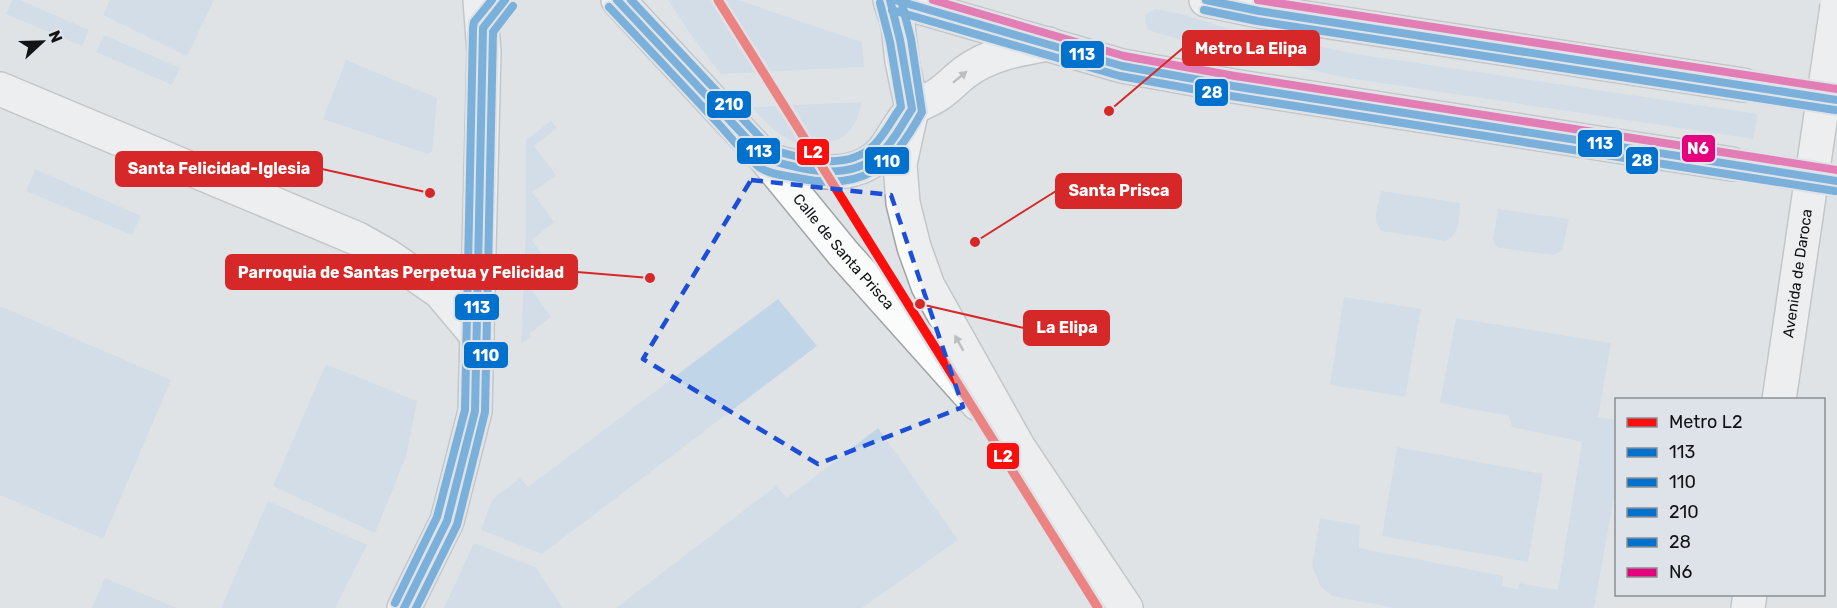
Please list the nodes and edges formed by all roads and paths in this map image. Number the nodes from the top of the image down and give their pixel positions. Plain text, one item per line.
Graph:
1 (505, 0) edge
2 (618, 0) edge
3 (890, 0) edge
4 (895, 0) edge
5 (1206, 0) edge
6 (1837, 6) edge
7 (483, 9) edge
8 (1049, 44) junction
9 (1743, 85) tunnel mouth
10 (0, 89) edge
11 (912, 109) junction
12 (766, 159) junction
13 (1732, 164) tunnel mouth
14 (477, 336) junction
15 (1779, 398) edge
16 (1019, 448) junction
17 (404, 608) edge
18 (1126, 608) edge

1 - 7 street
2 - 12 street, Calle de Santa Prisca
3 - 11 street, Calle de Santa Prisca
4 - 8 street
5 - 9 street
6 - 15 street, Avenida de Daroca, bridge
7 - 14 street
11 -> 8 street, Calle de Santa Prisca
8 - 13 street
10 - 14 street
11 - 12 street, Calle de Santa Prisca
16 -> 11 street, Calle de Santa Prisca
12 - 16 street, Calle de Santa Prisca
14 - 17 street
16 - 18 street, Calle de Santa Prisca

